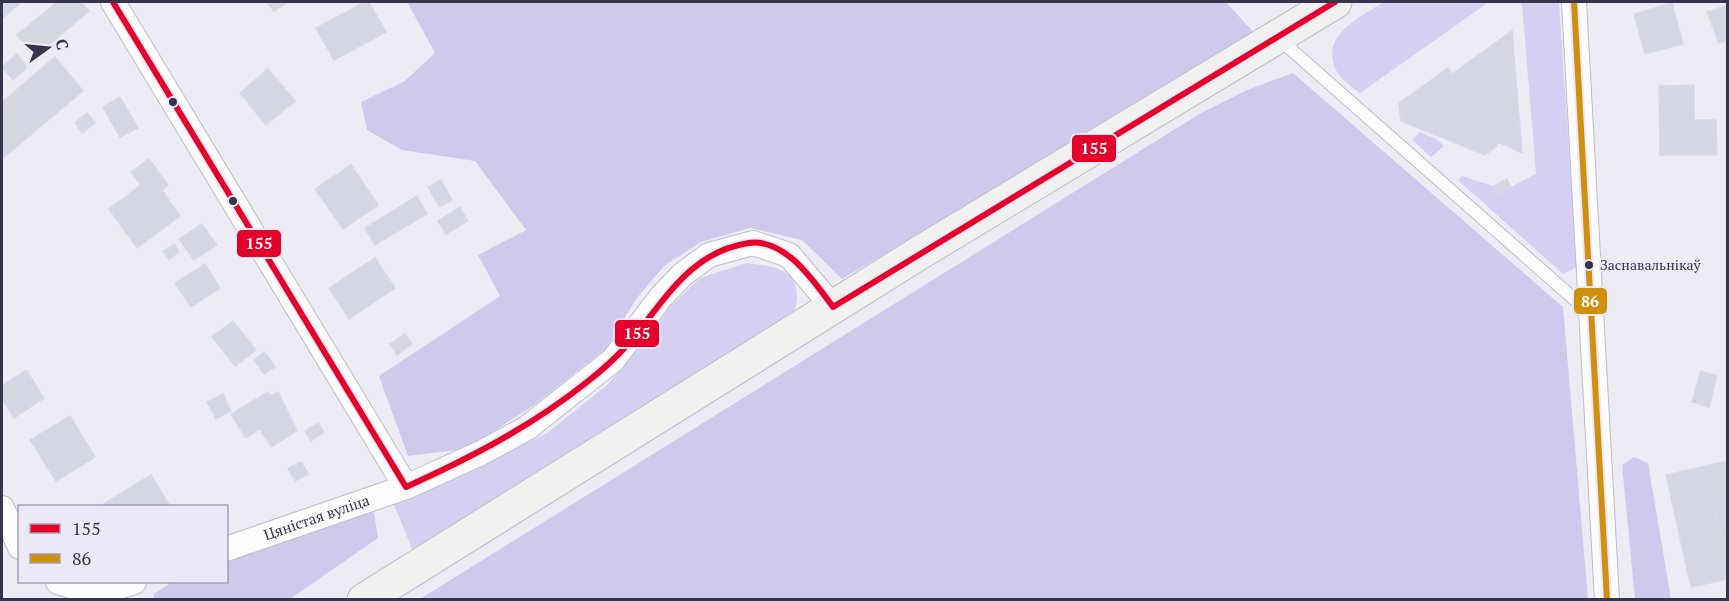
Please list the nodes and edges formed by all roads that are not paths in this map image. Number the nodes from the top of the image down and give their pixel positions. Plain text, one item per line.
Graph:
1 (113, 2) edge
2 (1335, 2) edge
3 (1575, 2) edge
4 (1277, 37) junction
5 (833, 307) junction
6 (1592, 314) junction
7 (406, 487) junction
8 (2, 508) edge
9 (18, 543) edge
10 (228, 548) edge
11 (61, 583) edge
12 (131, 583) edge
13 (364, 600) edge
14 (1607, 600) edge

1 - 7 street
2 - 4 main road
3 - 6 street
4 - 5 main road
4 - 6 lane
5 - 7 street, Цяністая вуліца
5 - 13 main road
6 - 14 street
7 - 10 street, Цяністая вуліца
8 - 9 street
11 - 12 street

